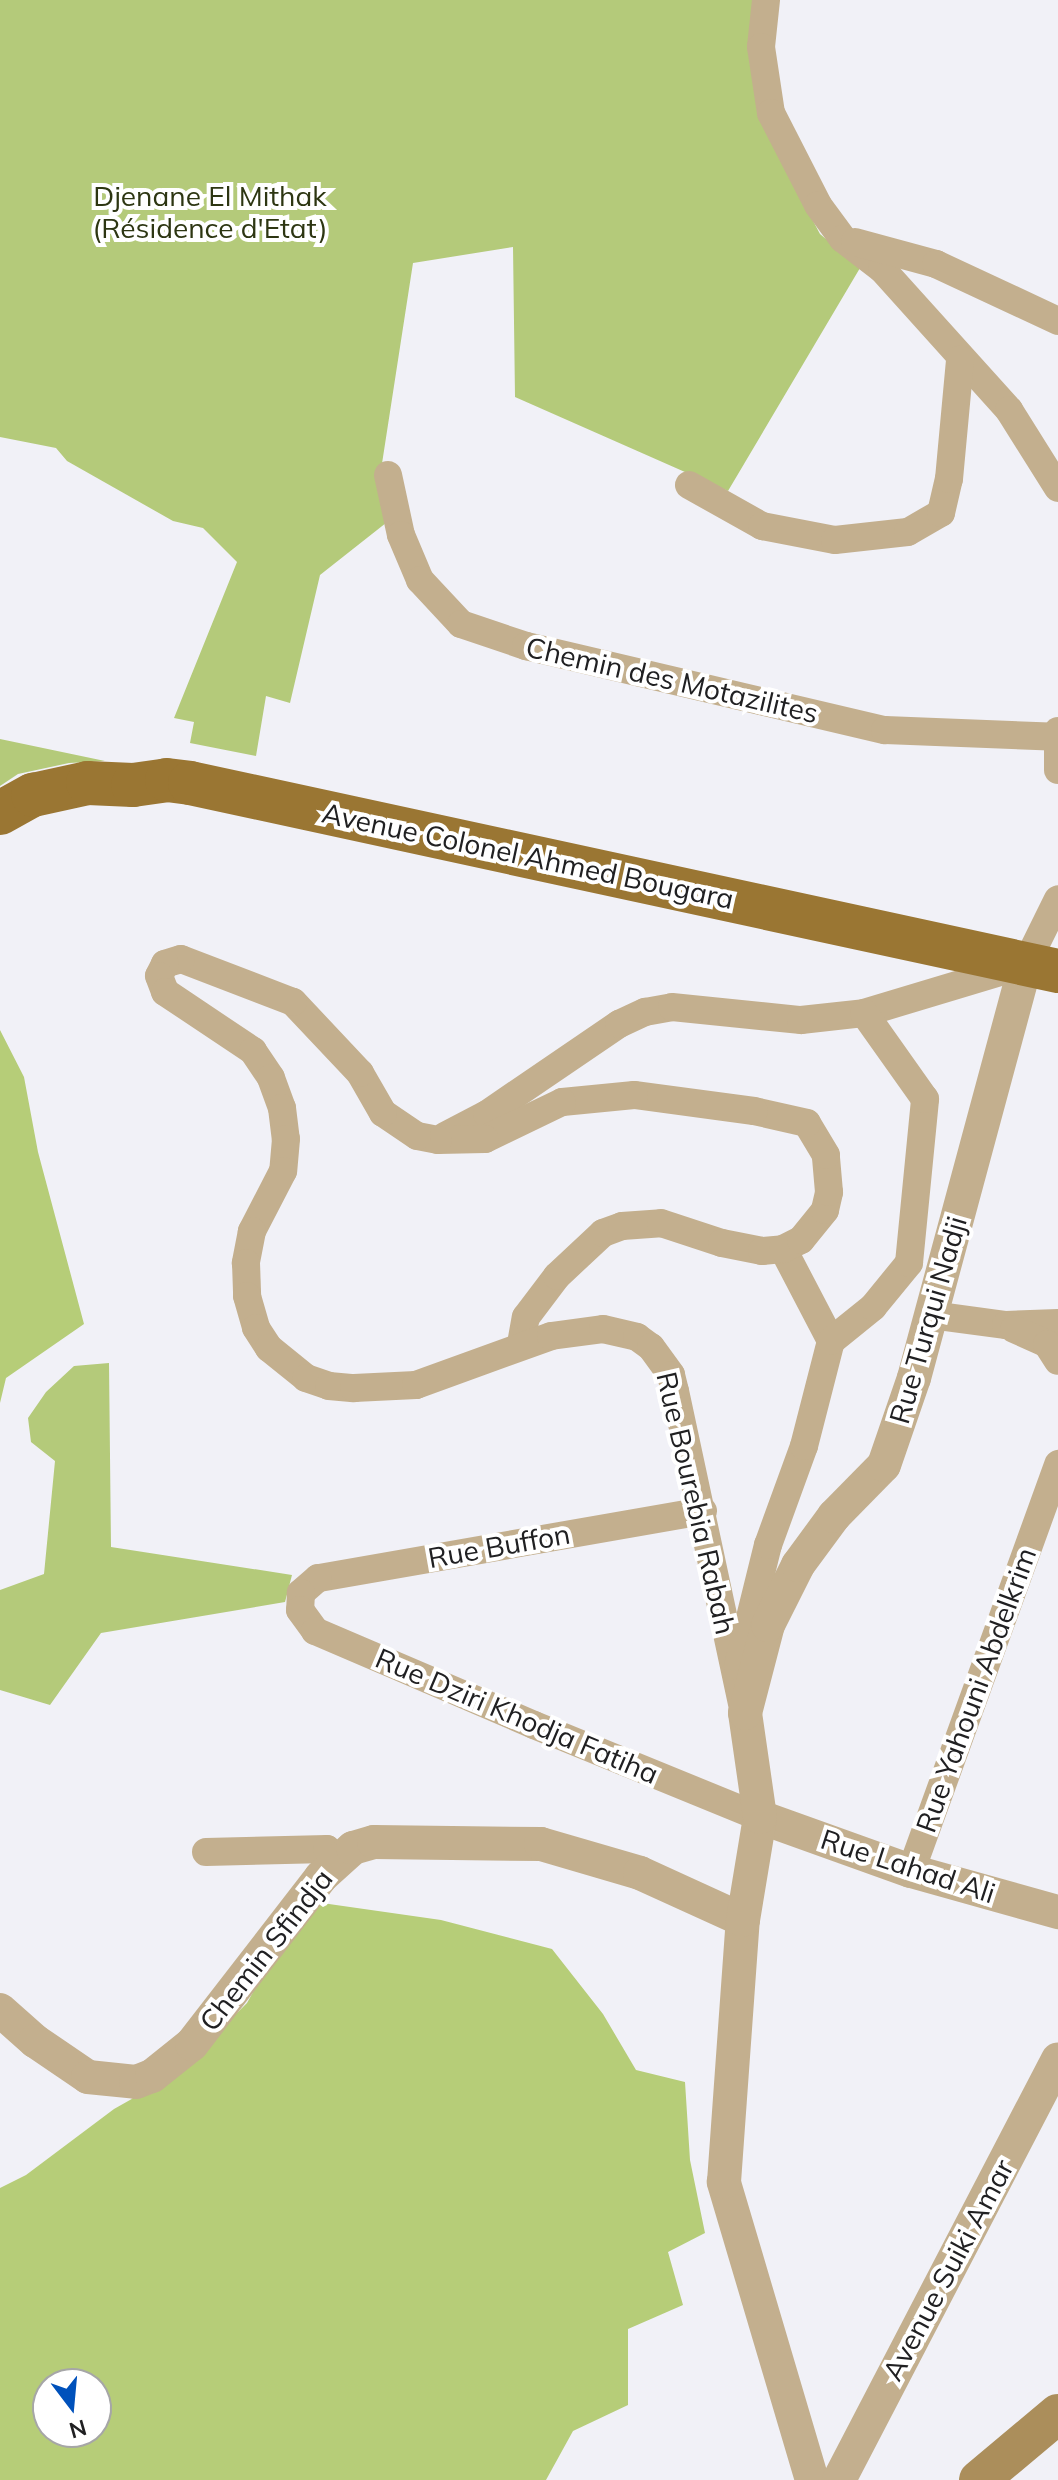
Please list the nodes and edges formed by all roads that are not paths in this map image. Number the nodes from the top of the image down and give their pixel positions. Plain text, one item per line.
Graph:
1 (766, 0) edge
2 (843, 239) junction
3 (1058, 321) edge
4 (960, 360) junction
5 (388, 475) dead end
6 (689, 485) dead end
7 (1058, 488) edge
8 (1057, 734) edge
9 (1058, 770) edge
10 (0, 813) edge
11 (1058, 899) edge
12 (1042, 968) edge
13 (864, 1013) junction
14 (438, 1140) junction
15 (783, 1249) junction
16 (931, 1315) junction
17 (1058, 1323) edge
18 (1006, 1325) junction
19 (831, 1341) junction
20 (521, 1344) junction
21 (1058, 1361) edge
22 (1058, 1464) edge
23 (703, 1511) junction
24 (301, 1593) joint
25 (736, 1673) junction
26 (745, 1713) junction
27 (760, 1817) junction
28 (206, 1852) dead end
29 (337, 1860) junction
30 (911, 1871) junction
31 (1058, 1912) edge
32 (743, 1920) junction
33 (0, 2010) edge
34 (1058, 2060) edge
35 (1055, 2422) edge
36 (812, 2480) edge
37 (839, 2480) edge
38 (979, 2480) edge

1 - 2 street
2 - 3 street
2 - 4 street
4 - 6 street
4 - 7 street
5 - 8 street, Chemin des Motazilites
8 - 9 street
10 - 12 main road, Avenue Colonel Ahmed Bougara
11 - 12 street, Rue Turqui Nadji
12 - 13 street
12 - 16 street, Rue Turqui Nadji
13 - 14 street
13 - 19 street
14 - 15 street
14 - 20 street, Rue Bourebia Rabah
15 - 19 street
15 - 20 street
16 - 18 street
16 - 26 street, Rue Turqui Nadji
17 - 18 street
18 - 21 street
19 - 25 street
20 - 23 street, Rue Bourebia Rabah
22 - 30 street, Rue Yahouni Abdelkrim
23 - 24 street, Rue Buffon
23 - 25 street, Rue Bourebia Rabah
24 - 27 street, Rue Dziri Khodja Fatiha
25 - 26 street, Rue Bourebia Rabah
26 - 27 street, Rue Bourebia Rabah
27 - 30 street, Rue Lahad Ali
27 - 32 street, Rue Bourebia Rabah
28 - 29 street
29 - 32 street, Chemin Sfindja
29 - 33 street, Chemin Sfindja
30 - 31 street, Rue Lahad Ali
32 - 36 street, Rue Bourebia Rabah
34 - 37 street, Avenue Suiki Amar
35 - 38 main road

